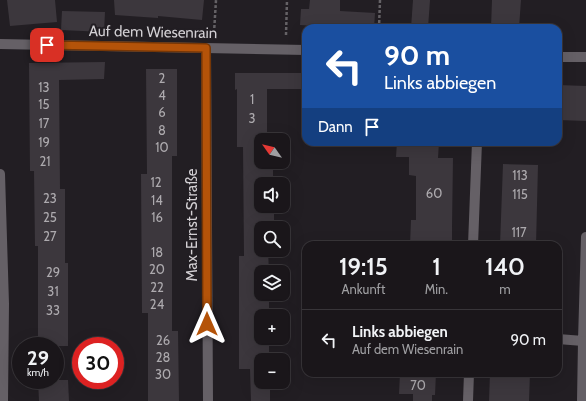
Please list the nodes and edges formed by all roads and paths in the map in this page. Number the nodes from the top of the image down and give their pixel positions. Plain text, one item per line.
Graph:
1 (216, 0) edge
2 (288, 0) edge
3 (380, 0) edge
4 (378, 24) edge
5 (0, 44) edge
6 (209, 48) junction
7 (285, 50) junction
8 (302, 50) edge
9 (562, 57) edge
10 (586, 58) edge
11 (477, 146) edge
12 (0, 174) edge
13 (586, 237) edge
14 (473, 241) edge
15 (2, 304) edge
16 (562, 339) edge
17 (583, 341) junction
18 (469, 377) edge
19 (3, 401) edge
20 (208, 401) edge
21 (468, 401) edge
22 (582, 401) edge

1 - 6 path
2 - 7 path
3 - 4 path
5 - 6 street, Auf dem Wiesenrain
6 - 7 street, Auf dem Wiesenrain
6 - 20 street, Max-Ernst-Straße
7 - 8 street, Auf dem Wiesenrain
9 - 10 street
11 - 14 street
12 - 15 street
13 - 17 street
15 - 19 street
16 - 17 street
17 - 22 street
18 - 21 street

